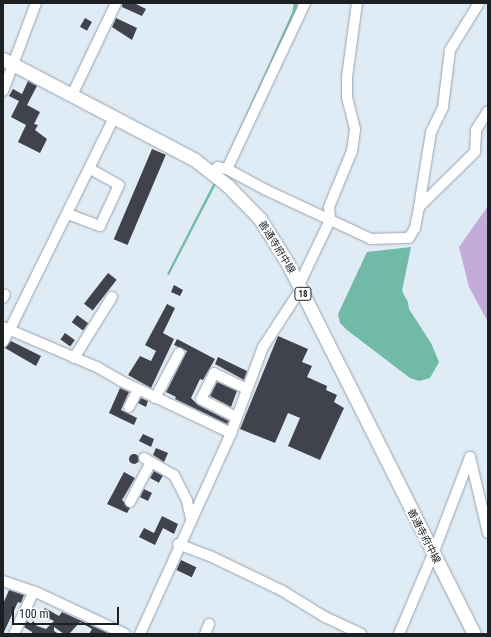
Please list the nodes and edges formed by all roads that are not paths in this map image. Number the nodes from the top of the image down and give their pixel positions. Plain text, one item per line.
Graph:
1 (36, 3) edge
2 (116, 3) edge
3 (305, 3) edge
4 (357, 3) edge
5 (479, 3) edge
6 (8, 62) edge
7 (3, 91) edge
8 (72, 95) junction
9 (488, 111) edge
10 (114, 118) junction
11 (227, 169) junction
12 (90, 170) junction
13 (212, 173) junction
14 (419, 207) junction
15 (68, 214) junction
16 (330, 220) junction
17 (300, 287) junction
18 (112, 297) dead end
19 (7, 329) edge
20 (3, 342) edge
21 (179, 353) dead end
22 (74, 358) junction
23 (247, 389) junction
24 (138, 390) junction
25 (155, 398) junction
26 (129, 407) dead end
27 (236, 417) junction
28 (231, 432) junction
29 (130, 502) dead end
30 (191, 518) junction
31 (488, 533) edge
32 (178, 544) junction
33 (433, 554) junction
34 (3, 581) edge
35 (34, 591) junction
36 (210, 624) dead end
37 (14, 634) edge
38 (126, 634) edge
39 (140, 634) edge
40 (204, 634) edge
41 (362, 634) edge
42 (399, 634) edge
43 (474, 634) edge

1 - 6 street
2 - 8 street
3 - 11 street
4 - 16 street
5 - 14 street
6 - 7 street
6 - 8 main road, 善通寺府中線 / 18
8 - 10 main road, 善通寺府中線 / 18
9 - 14 street
10 - 12 street
10 - 13 main road, 善通寺府中線 / 18
11 - 13 street
11 - 16 street
12 - 15 street
12 - 15 street
13 - 17 main road, 善通寺府中線 / 18
14 - 16 street
15 - 19 street
16 - 17 street
17 - 23 street
17 - 33 main road, 善通寺府中線 / 18
18 - 22 street
19 - 20 street
19 - 22 street
21 - 25 street
22 - 24 street
23 - 27 street
23 - 27 street
24 - 25 street
24 - 26 street
25 - 28 street
27 - 28 street
28 - 30 street
29 - 30 street
30 - 32 street
31 - 33 street
32 - 39 street
32 - 41 street
33 - 42 street
33 - 43 main road, 善通寺府中線 / 18
34 - 35 street
35 - 37 street
35 - 38 street
36 - 40 street

